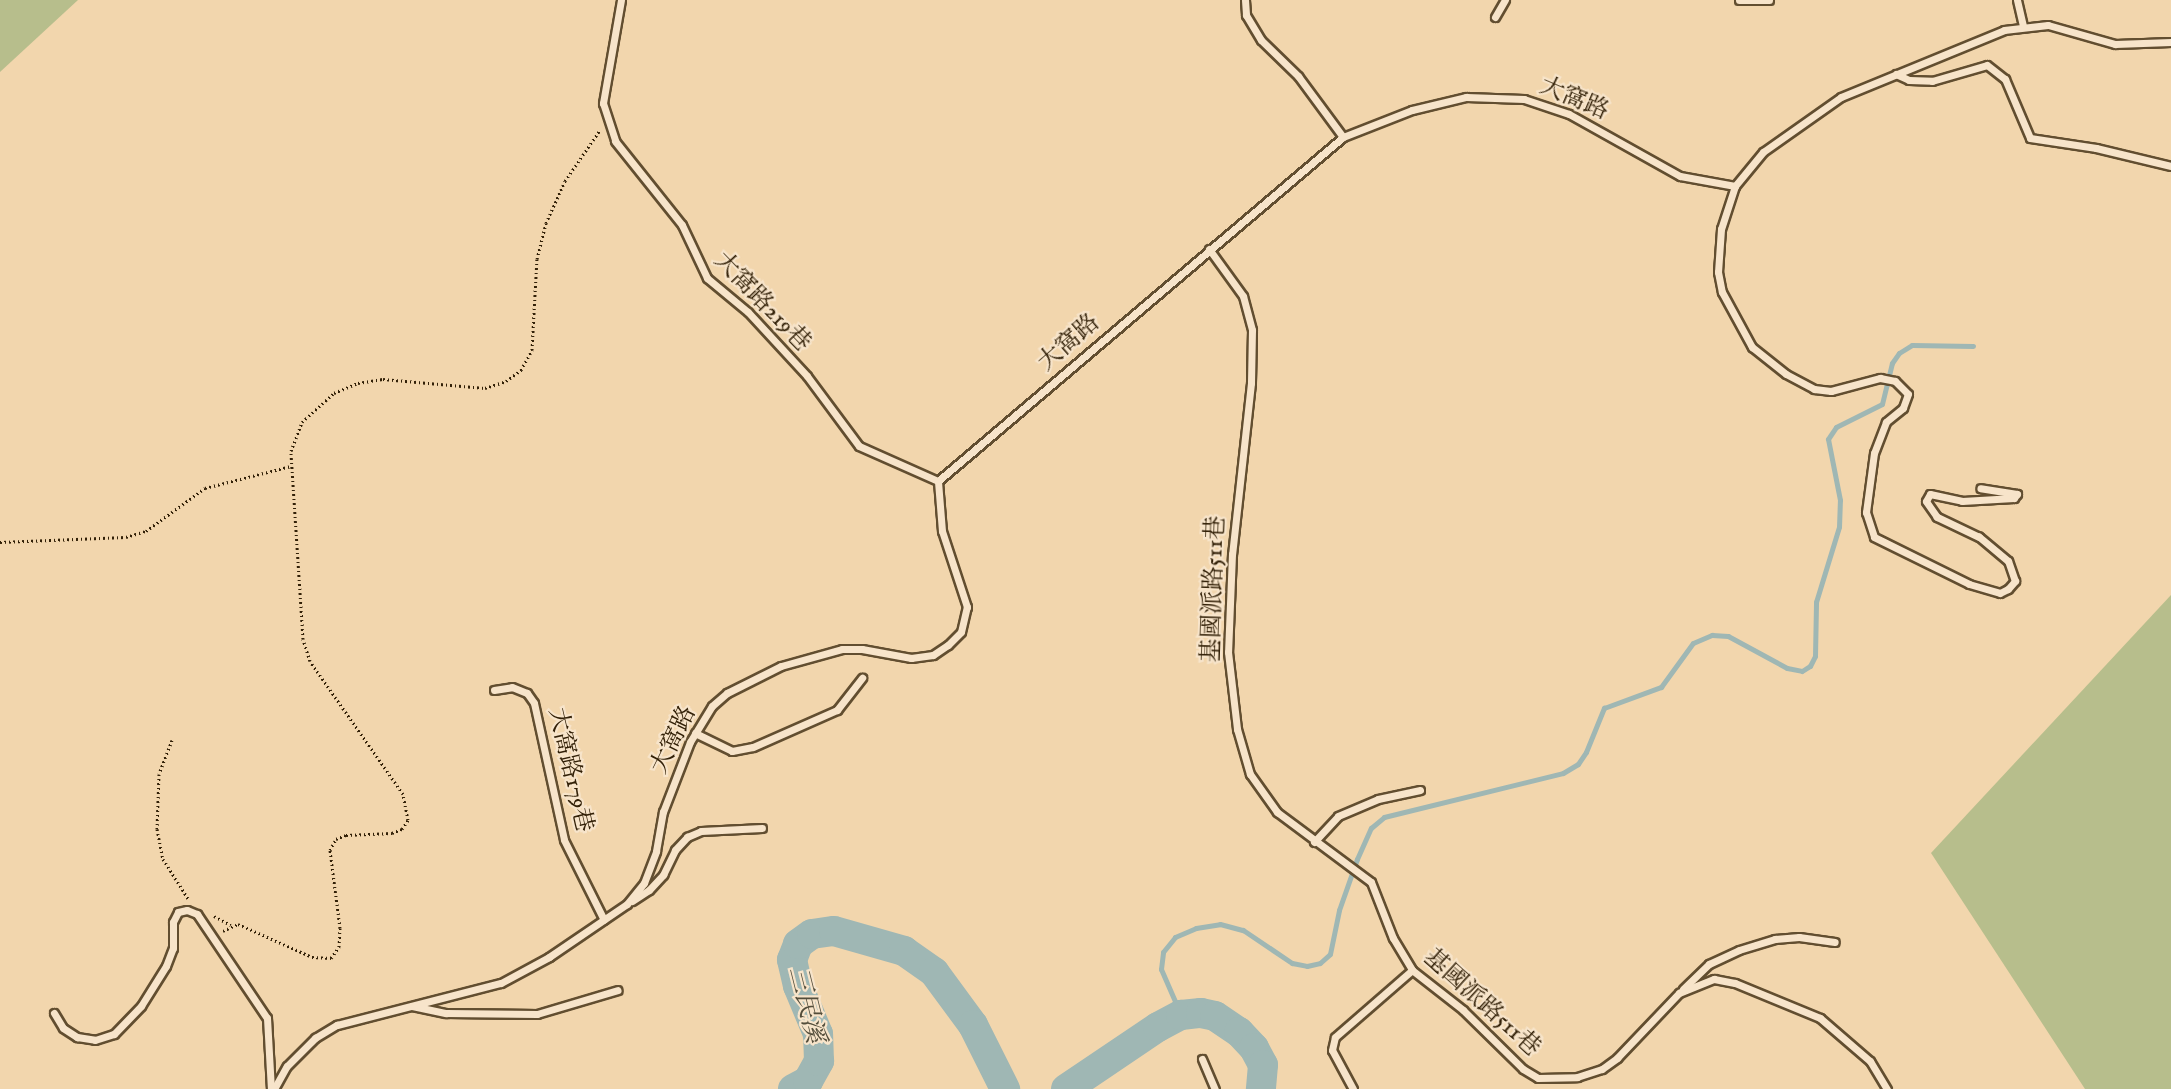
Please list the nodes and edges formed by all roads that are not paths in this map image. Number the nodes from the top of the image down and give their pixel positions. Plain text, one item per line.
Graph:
1 (621, 0) edge
2 (1245, 0) edge
3 (1505, 0) edge
4 (1739, 0) edge
5 (1769, 0) edge
6 (2017, 0) edge
7 (1495, 17) dead end
8 (2024, 25) junction
9 (2171, 42) edge
10 (1896, 74) junction
11 (1344, 137) junction
12 (2171, 166) edge
13 (1735, 186) junction
14 (1209, 249) junction
15 (938, 481) junction
16 (1980, 488) dead end
17 (862, 678) dead end
18 (494, 690) dead end
19 (695, 734) junction
20 (1420, 790) dead end
21 (762, 828) dead end
22 (1314, 842) junction
23 (627, 904) junction
24 (604, 920) junction
25 (1835, 942) dead end
26 (1412, 970) junction
27 (618, 990) dead end
28 (1679, 993) junction
29 (410, 1005) junction
30 (54, 1013) dead end
31 (1202, 1059) dead end
32 (273, 1089) edge
33 (1215, 1089) edge
34 (1353, 1089) edge
35 (1887, 1089) edge

1 - 15 lane, 大窩路219巷
2 - 11 lane
3 - 7 lane
4 - 5 lane
6 - 8 lane
8 - 9 lane
8 - 10 lane
10 - 12 lane
10 - 13 lane
11 - 13 lane, 大窩路
11 - 14 lane, 大窩路
13 - 16 lane
14 - 15 lane, 大窩路
14 - 22 lane, 基國派路511巷
15 - 19 lane, 大窩路
17 - 19 lane
18 - 24 lane, 大窩路179巷
19 - 23 lane, 大窩路
20 - 22 lane
21 - 23 lane
22 - 26 lane, 基國派路511巷
23 - 24 lane, 大窩路
24 - 29 lane, 大窩路
25 - 28 lane
26 - 28 lane, 基國派路511巷
26 - 34 lane
27 - 29 lane
28 - 35 lane, 基國派路511巷
29 - 32 lane, 大窩路
30 - 32 lane
31 - 33 lane

